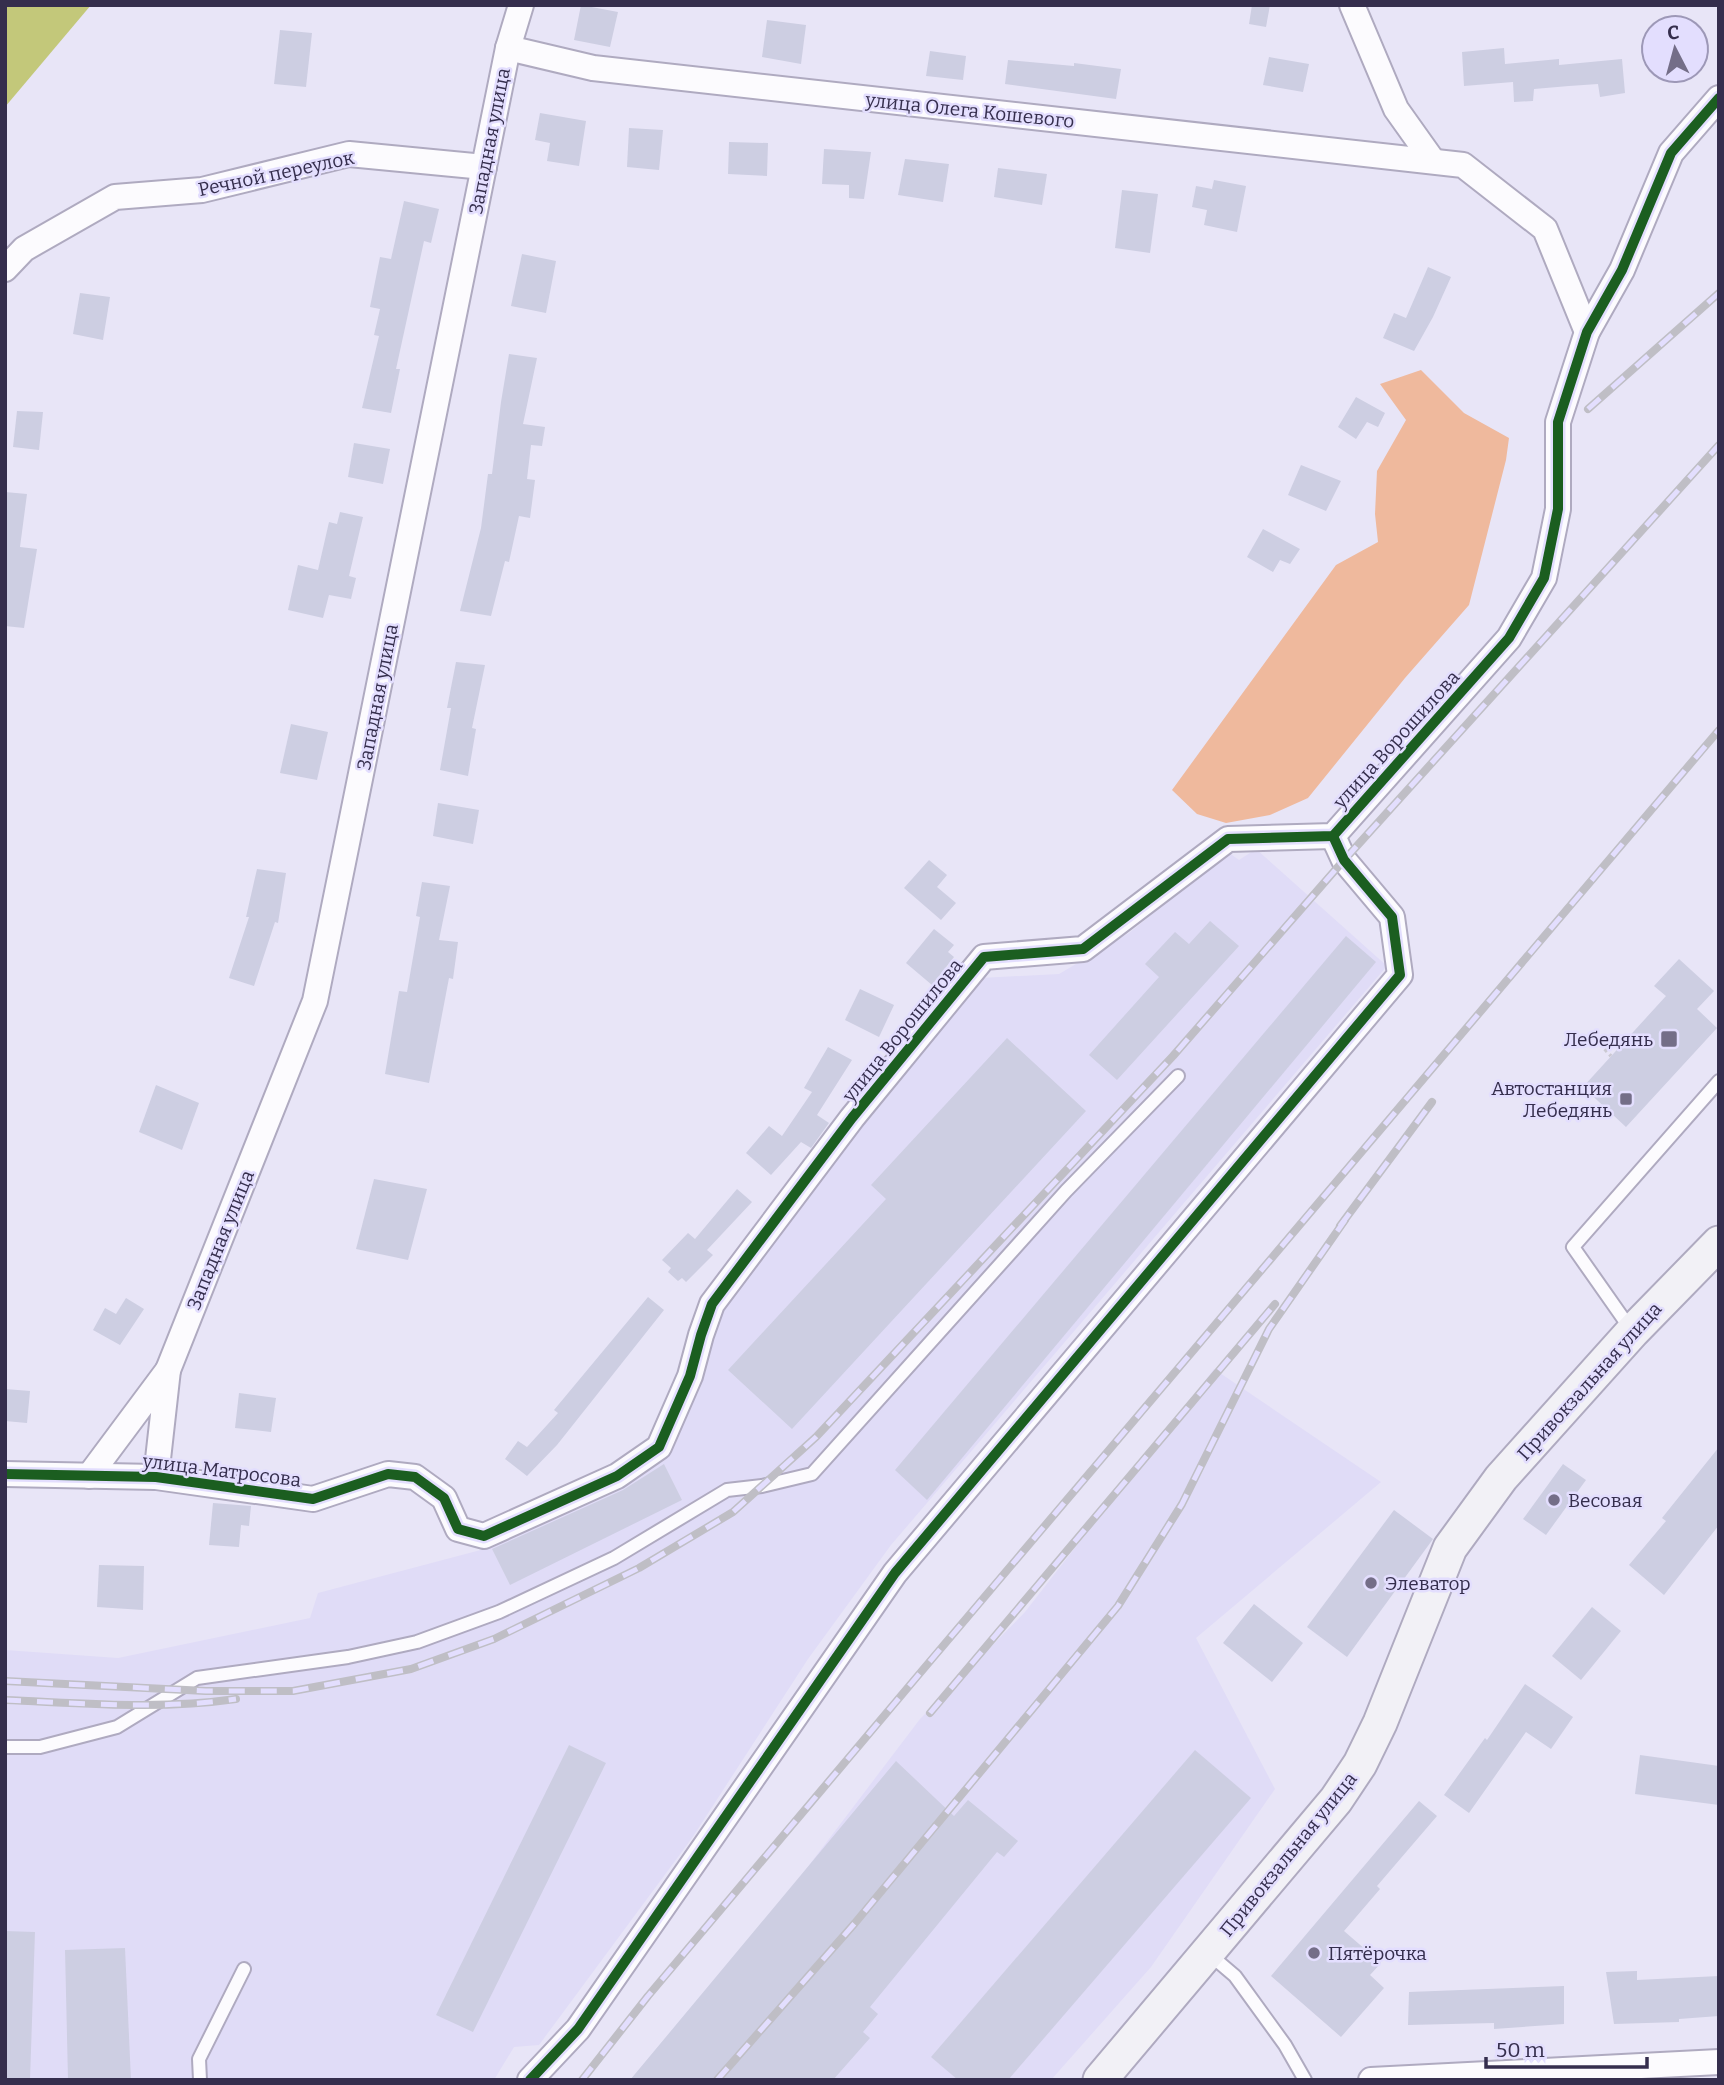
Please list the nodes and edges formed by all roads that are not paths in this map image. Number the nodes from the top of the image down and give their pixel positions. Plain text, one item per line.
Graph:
1 (521, 5) edge
2 (1352, 5) edge
3 (508, 48) junction
4 (1719, 97) edge
5 (1433, 161) junction
6 (484, 167) junction
7 (5, 269) edge
8 (1587, 332) junction
9 (1333, 836) junction
10 (1178, 1076) dead end
11 (1719, 1080) edge
12 (1719, 1243) edge
13 (1633, 1331) junction
14 (168, 1370) junction
15 (388, 1474) joint
16 (5, 1475) edge
17 (89, 1476) junction
18 (156, 1476) junction
19 (5, 1748) edge
20 (1208, 1953) junction
21 (244, 1969) dead end
22 (1719, 2062) edge
23 (1109, 2074) edge
24 (200, 2080) edge
25 (530, 2080) edge
26 (1305, 2080) edge
27 (1371, 2080) edge

1 - 3 street, Западная улица
2 - 5 street
3 - 5 street, улица Олега Кошевого
3 - 6 street, Западная улица
4 - 8 street, улица Ворошилова
5 - 8 street, улица Олега Кошевого
6 - 7 street, Речной переулок
6 - 14 street, Западная улица
8 - 9 street, улица Ворошилова
9 - 15 street, улица Ворошилова
9 - 25 street
10 - 19 lane
11 - 13 lane
12 - 13 main road, Привокзальная улица
13 - 20 main road, Привокзальная улица
14 - 17 street
14 - 18 street
15 - 18 street, улица Матросова
16 - 17 street, улица Матросова
17 - 18 street, улица Матросова
20 - 23 main road, Привокзальная улица
20 - 26 lane
21 - 24 lane
22 - 27 street

